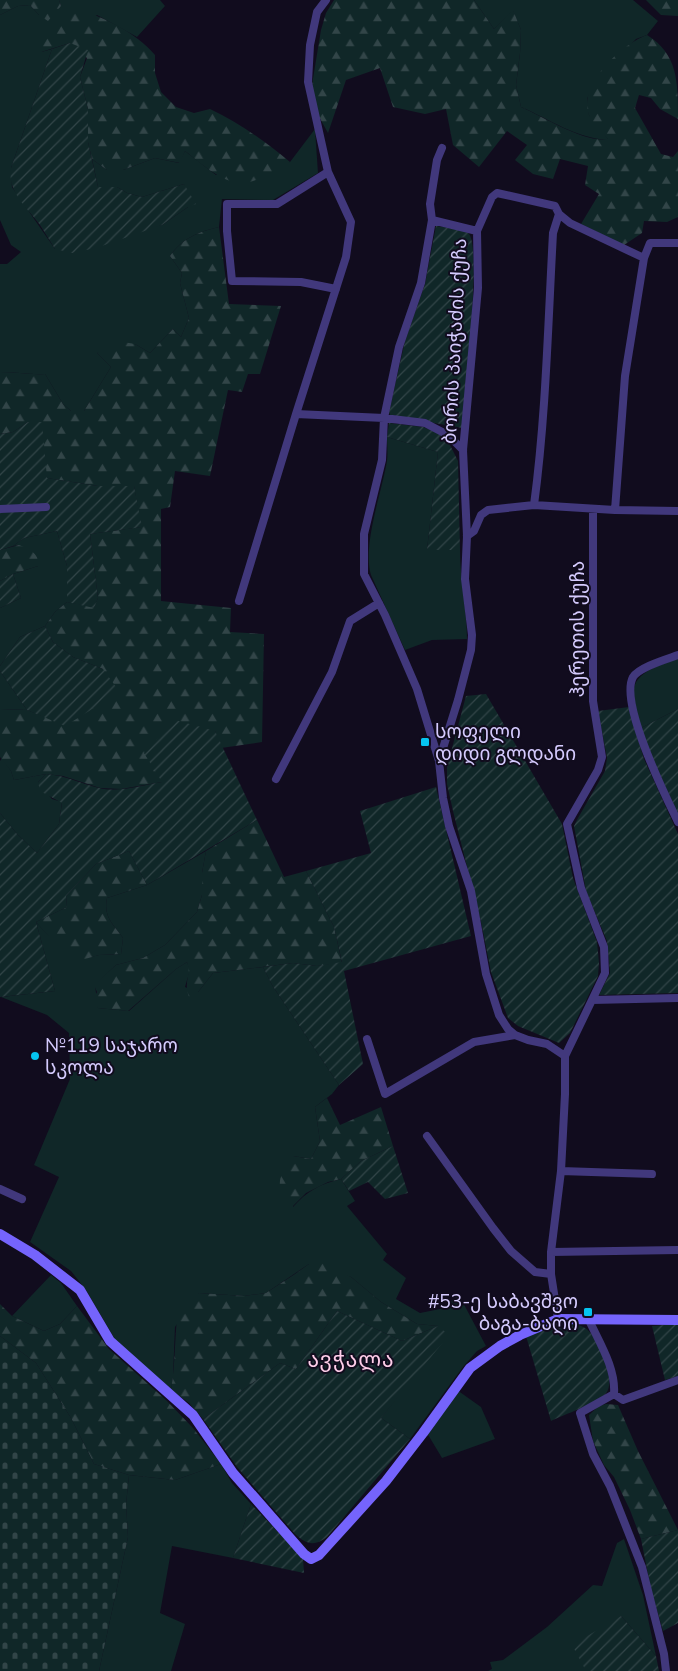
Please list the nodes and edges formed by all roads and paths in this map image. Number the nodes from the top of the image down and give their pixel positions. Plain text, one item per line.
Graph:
1 (326, 0) edge
2 (442, 148) dead end
3 (328, 172) junction
4 (559, 214) junction
5 (432, 220) junction
6 (477, 231) junction
7 (678, 243) edge
8 (644, 258) junction
9 (336, 289) junction
10 (296, 414) junction
11 (384, 418) junction
12 (463, 450) junction
13 (534, 505) junction
14 (46, 507) dead end
15 (0, 509) edge
16 (593, 509) junction
17 (615, 510) junction
18 (678, 511) edge
19 (467, 536) junction
20 (239, 601) dead end
21 (379, 603) junction
22 (678, 655) edge
23 (439, 761) junction
24 (276, 779) dead end
25 (678, 822) edge
26 (678, 998) edge
27 (592, 1000) junction
28 (515, 1034) junction
29 (367, 1039) dead end
30 (565, 1056) junction
31 (426, 1136) dead end
32 (561, 1171) junction
33 (652, 1174) dead end
34 (0, 1189) edge
35 (22, 1199) dead end
36 (0, 1234) edge
37 (678, 1250) edge
38 (551, 1252) junction
39 (550, 1274) junction
40 (677, 1317) edge
41 (588, 1318) junction
42 (558, 1319) junction
43 (678, 1380) edge
44 (614, 1394) junction
45 (666, 1671) edge

1 - 3 street
2 - 5 street
3 - 9 street
3 - 9 street
4 - 6 street, ბორის პაიჭაძის ქუჩა
4 - 8 street, ბორის პაიჭაძის ქუჩა
4 - 13 street
5 - 6 street
5 - 11 street
6 - 12 street, ბორის პაიჭაძის ქუჩა
7 - 8 street
8 - 17 street
9 - 10 street
10 - 11 street
10 - 20 street
11 - 12 street
11 - 21 street
12 - 19 street, ბორის პაიჭაძის ქუჩა
13 - 16 street
13 - 19 street
14 - 15 street
16 - 17 street
16 - 27 street, ჰერეთის ქუჩა
17 - 18 street
19 - 23 street, ბორის პაიჭაძის ქუჩა
21 - 23 street
21 - 24 street
22 - 25 street
23 - 28 street
26 - 27 street
27 - 30 street, ჰერეთის ქუჩა
28 - 29 street
28 - 30 street
30 - 32 street
31 - 39 street
32 - 33 street
32 - 38 street
34 - 35 street
36 - 42 street
37 - 38 street
38 - 39 street
39 - 42 street
40 - 41 street
41 - 42 street
41 - 44 street
43 - 44 street
44 - 45 street

